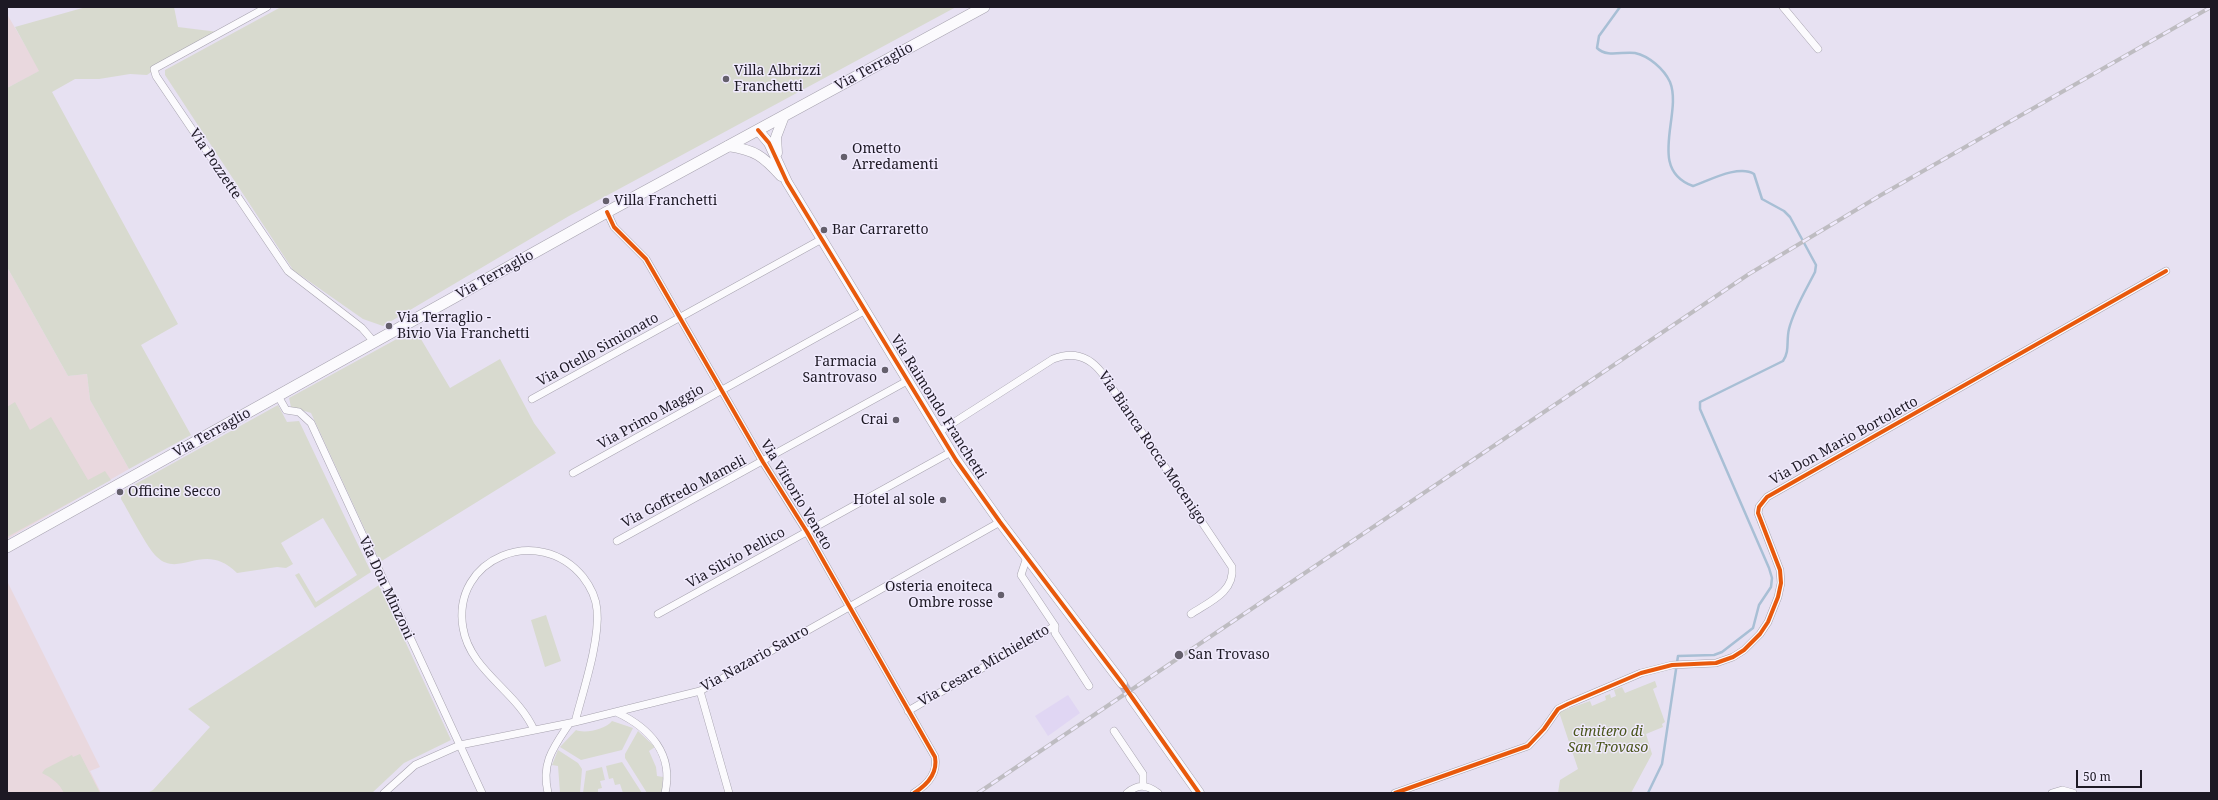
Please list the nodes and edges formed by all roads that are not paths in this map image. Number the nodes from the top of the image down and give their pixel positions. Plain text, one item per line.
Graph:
1 (267, 7) edge
2 (984, 7) edge
3 (1783, 7) edge
4 (1818, 49) dead end
5 (784, 116) junction
6 (758, 130) junction
7 (728, 146) junction
8 (765, 158) junction
9 (777, 159) junction
10 (787, 182) junction
11 (607, 212) junction
12 (822, 239) junction
13 (2166, 271) dead end
14 (864, 311) junction
15 (680, 317) junction
16 (374, 342) junction
17 (907, 381) junction
18 (723, 390) junction
19 (278, 396) junction
20 (532, 399) dead end
21 (939, 432) junction
22 (951, 452) junction
23 (763, 462) junction
24 (573, 473) dead end
25 (1000, 522) junction
26 (807, 532) junction
27 (617, 541) dead end
28 (7, 547) edge
29 (1027, 557) junction
30 (849, 608) junction
31 (658, 614) dead end
32 (1191, 614) dead end
33 (1055, 626) junction
34 (1122, 683) tunnel mouth
35 (1089, 686) dead end
36 (700, 691) junction
37 (1131, 697) tunnel mouth
38 (908, 711) junction
39 (616, 712) junction
40 (572, 723) junction
41 (534, 730) junction
42 (1114, 731) dead end
43 (460, 745) junction
44 (1143, 786) junction
45 (384, 793) edge
46 (482, 793) edge
47 (548, 793) edge
48 (665, 793) edge
49 (729, 793) edge
50 (914, 793) edge
51 (1127, 793) edge
52 (1158, 793) edge
53 (1199, 793) edge
54 (1395, 793) edge
55 (2052, 793) edge
56 (2073, 793) edge

1 - 16 street, Via Pozzette
2 - 5 main road, Via Terraglio
3 - 4 street
5 - 6 main road, Via Terraglio
5 - 9 street, Via Raimondo Franchetti
6 - 7 main road, Via Terraglio
6 - 8 street, Via Raimondo Franchetti
6 - 9 street, Via Raimondo Franchetti
7 - 8 street, Via Raimondo Franchetti
7 - 11 main road, Via Terraglio
8 - 10 street, Via Raimondo Franchetti
9 - 10 street, Via Raimondo Franchetti
10 - 12 street, Via Raimondo Franchetti
11 - 15 street, Via Vittorio Veneto
11 - 16 main road, Via Terraglio
12 - 14 street, Via Raimondo Franchetti
12 - 15 street, Via Otello Simionato
13 - 54 street, Via Don Mario Bortoletto
14 - 17 street, Via Raimondo Franchetti
14 - 18 street, Via Primo Maggio
15 - 18 street, Via Vittorio Veneto
15 - 20 street, Via Otello Simionato
16 - 19 main road, Via Terraglio
17 - 21 street, Via Raimondo Franchetti
17 - 23 street, Via Goffredo Mameli
18 - 23 street, Via Vittorio Veneto
18 - 24 street, Via Primo Maggio
19 - 28 main road, Via Terraglio
19 - 43 street, Via Don Minzoni
21 - 22 street, Via Raimondo Franchetti
21 - 32 street, Via Bianca Rocca Mocenigo
22 - 25 street, Via Raimondo Franchetti
22 - 26 street, Via Silvio Pellico
23 - 26 street, Via Vittorio Veneto
23 - 27 street, Via Goffredo Mameli
25 - 29 street, Via Raimondo Franchetti
25 - 30 street, Via Nazario Sauro
26 - 30 street, Via Vittorio Veneto
26 - 31 street, Via Silvio Pellico
29 - 33 street, Via Cesare Michieletto
29 - 34 street, Via Raimondo Franchetti
30 - 36 street, Via Nazario Sauro
30 - 38 street, Via Vittorio Veneto
33 - 35 street
33 - 38 street, Via Cesare Michieletto
36 - 39 street, Via Nazario Sauro
36 - 49 street
37 - 53 street
38 - 50 street, Via Vittorio Veneto
39 - 40 street, Via Nazario Sauro
39 - 48 street
40 - 41 street, Via Nazario Sauro
40 - 41 street
40 - 47 street
41 - 43 street, Via Nazario Sauro
42 - 44 street
43 - 45 street, Via Nazario Sauro
43 - 46 street, Via Don Minzoni
44 - 51 street
44 - 52 street
55 - 56 street

